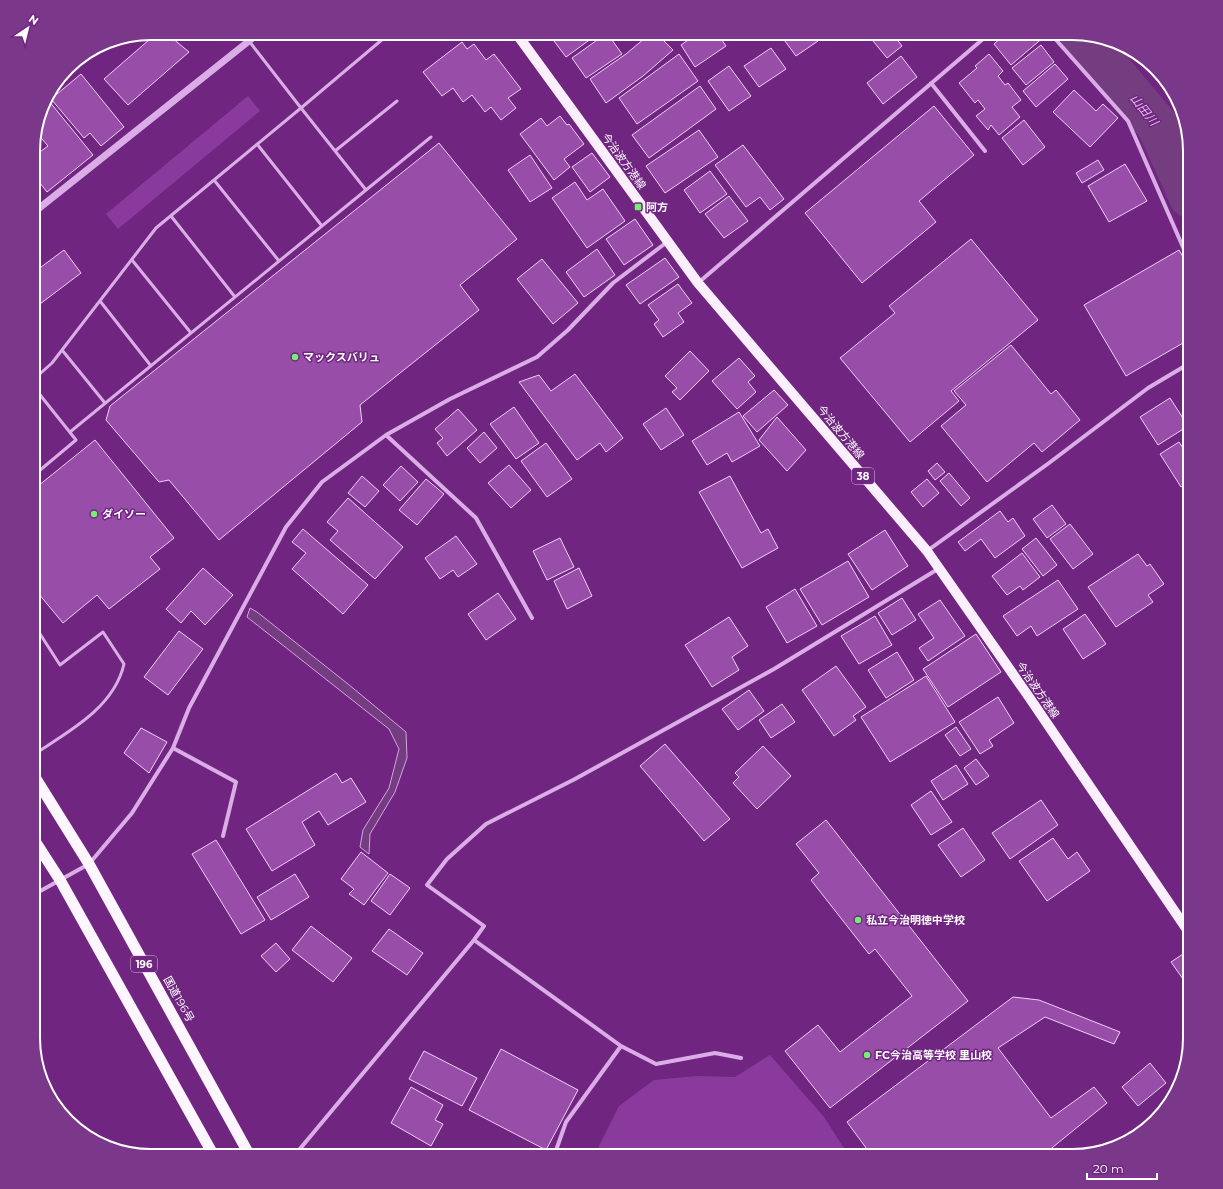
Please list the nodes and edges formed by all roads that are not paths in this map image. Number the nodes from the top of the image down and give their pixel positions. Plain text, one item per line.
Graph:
1 (382, 40) edge
2 (521, 40) edge
3 (982, 40) edge
4 (1056, 40) edge
5 (248, 41) joint
6 (931, 83) junction
7 (397, 101) dead end
8 (301, 108) junction
9 (431, 137) dead end
10 (257, 144) junction
11 (335, 151) junction
12 (985, 151) dead end
13 (214, 180) junction
14 (366, 190) junction
15 (40, 207) edge
16 (171, 216) junction
17 (322, 226) junction
18 (667, 242) junction
19 (1183, 247) edge
20 (132, 260) junction
21 (279, 262) junction
22 (698, 282) junction
23 (235, 297) junction
24 (100, 301) junction
25 (191, 333) junction
26 (62, 350) junction
27 (150, 366) junction
28 (1183, 367) edge
29 (40, 374) edge
30 (40, 395) edge
31 (104, 404) junction
32 (70, 432) junction
33 (386, 436) junction
34 (40, 471) edge
35 (927, 551) junction
36 (938, 568) junction
37 (532, 618) dead end
38 (40, 634) edge
39 (173, 748) junction
40 (40, 750) edge
41 (40, 785) edge
42 (223, 836) dead end
43 (40, 849) edge
44 (89, 864) junction
45 (60, 880) junction
46 (40, 892) edge
47 (1183, 924) edge
48 (474, 940) junction
49 (621, 1046) junction
50 (741, 1058) dead end
51 (210, 1149) edge
52 (246, 1149) edge
53 (300, 1149) edge
54 (556, 1149) edge

1 - 8 lane
2 - 18 main road, 今治波方港線 / 38
3 - 6 street
4 - 19 street
5 - 8 lane
5 - 15 street
6 - 12 street
6 - 22 street
7 - 11 lane
8 - 10 lane
8 - 11 lane
9 - 14 lane
10 - 13 lane
10 - 17 lane
11 - 14 lane
13 - 16 lane
13 - 21 lane
14 - 17 lane
16 - 20 lane
16 - 23 lane
17 - 21 lane
18 - 22 main road, 今治波方港線 / 38
18 - 33 street
20 - 24 lane
20 - 25 lane
21 - 23 lane
22 - 35 main road, 今治波方港線 / 38
23 - 25 lane
24 - 26 lane
24 - 27 lane
25 - 27 lane
26 - 29 lane
26 - 31 lane
27 - 31 lane
28 - 35 street
30 - 32 lane
31 - 32 lane
32 - 34 lane
33 - 37 street
33 - 39 street
35 - 36 main road, 今治波方港線 / 38
36 - 47 main road, 今治波方港線 / 38
36 - 48 street
38 - 40 lane
39 - 42 street
39 - 44 street
41 - 44 highway, 国道196号 / 196
43 - 45 highway
44 - 45 street
44 - 52 highway, 国道196号 / 196
45 - 46 street
45 - 51 highway
48 - 49 street
48 - 53 street
49 - 50 street
49 - 54 street

